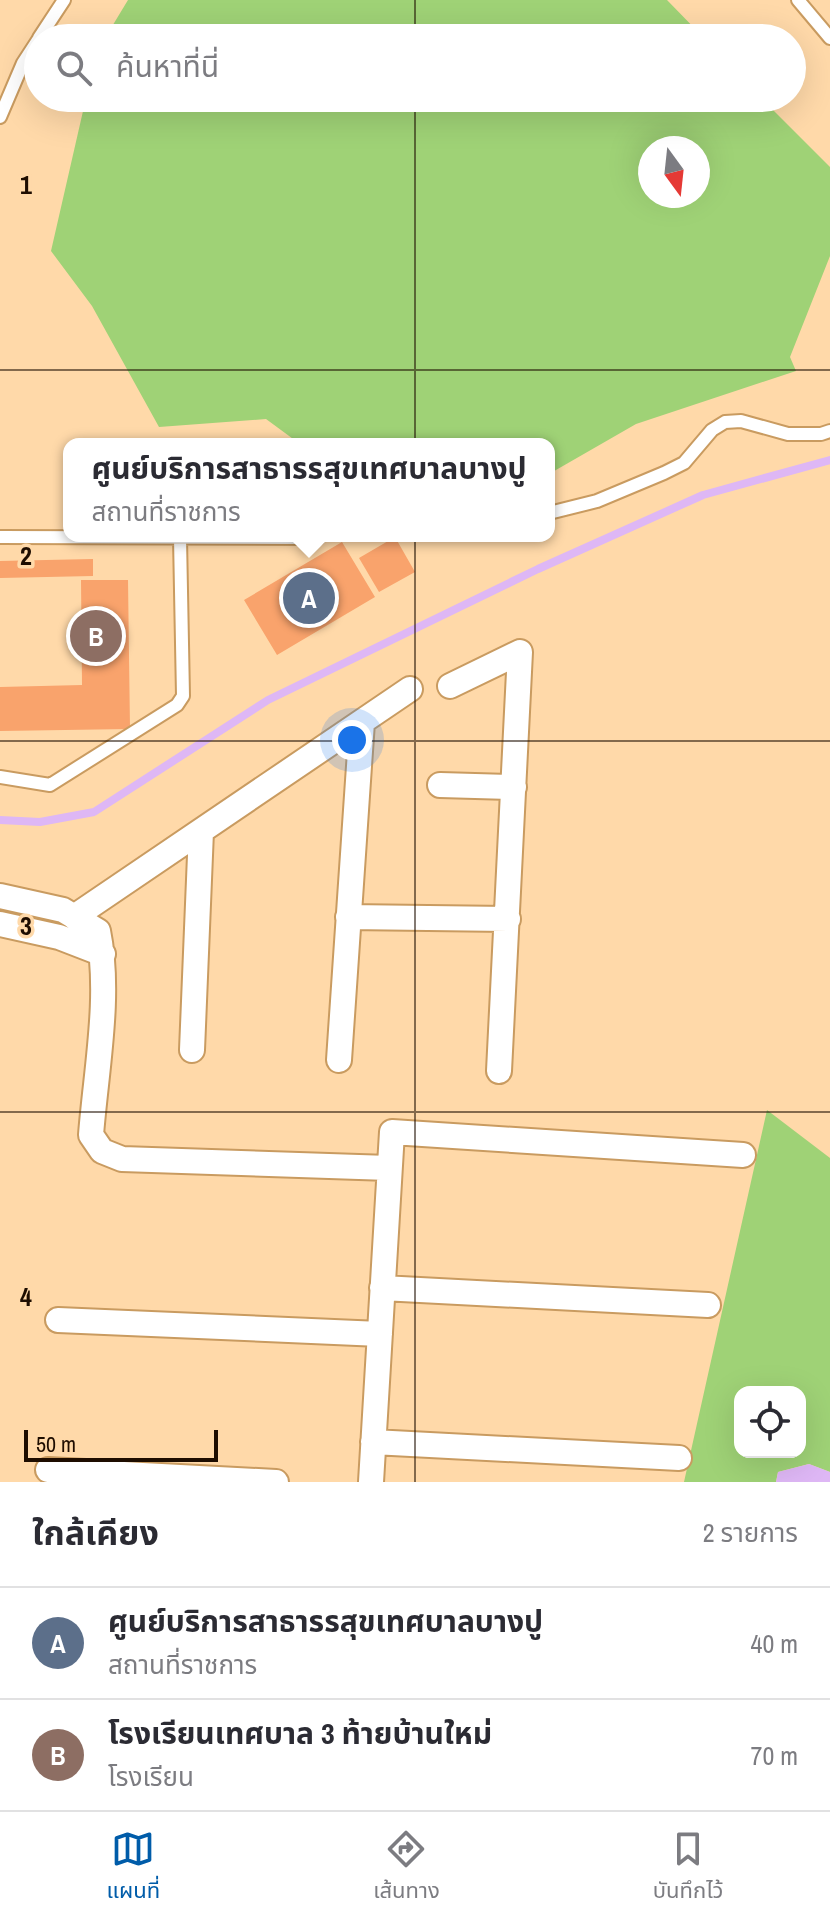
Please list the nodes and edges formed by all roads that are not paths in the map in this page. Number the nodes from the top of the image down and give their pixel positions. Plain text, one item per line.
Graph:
1 (64, 0) edge
2 (798, 0) edge
3 (49, 24) edge
4 (830, 38) edge
5 (24, 62) edge
6 (0, 117) edge
7 (830, 431) edge
8 (555, 512) edge
9 (0, 537) edge
10 (63, 537) edge
11 (187, 542) edge
12 (450, 686) dead end
13 (410, 689) dead end
14 (362, 722) junction
15 (0, 777) edge
16 (440, 785) dead end
17 (514, 787) junction
18 (201, 831) junction
19 (0, 896) edge
20 (74, 917) junction
21 (348, 917) junction
22 (508, 919) junction
23 (0, 924) edge
24 (103, 954) junction
25 (192, 1050) dead end
26 (339, 1060) dead end
27 (499, 1071) dead end
28 (743, 1155) dead end
29 (389, 1168) junction
30 (382, 1288) junction
31 (708, 1305) dead end
32 (58, 1320) dead end
33 (380, 1334) junction
34 (373, 1442) junction
35 (679, 1458) dead end
36 (48, 1470) dead end
37 (276, 1482) edge
38 (371, 1482) edge

1 - 3 lane
2 - 4 lane
5 - 6 lane
7 - 8 lane
9 - 10 lane
11 - 15 lane
12 - 17 street
13 - 14 street
14 - 18 street
14 - 21 street
16 - 17 street
17 - 22 street
18 - 20 street
18 - 25 street
19 - 20 street
20 - 24 street
21 - 22 street
21 - 26 street
22 - 27 street
23 - 24 street
24 - 29 street
28 - 29 street
29 - 30 street
30 - 31 street
30 - 33 street
32 - 33 street
33 - 34 street
34 - 35 street
34 - 38 street
36 - 37 street

